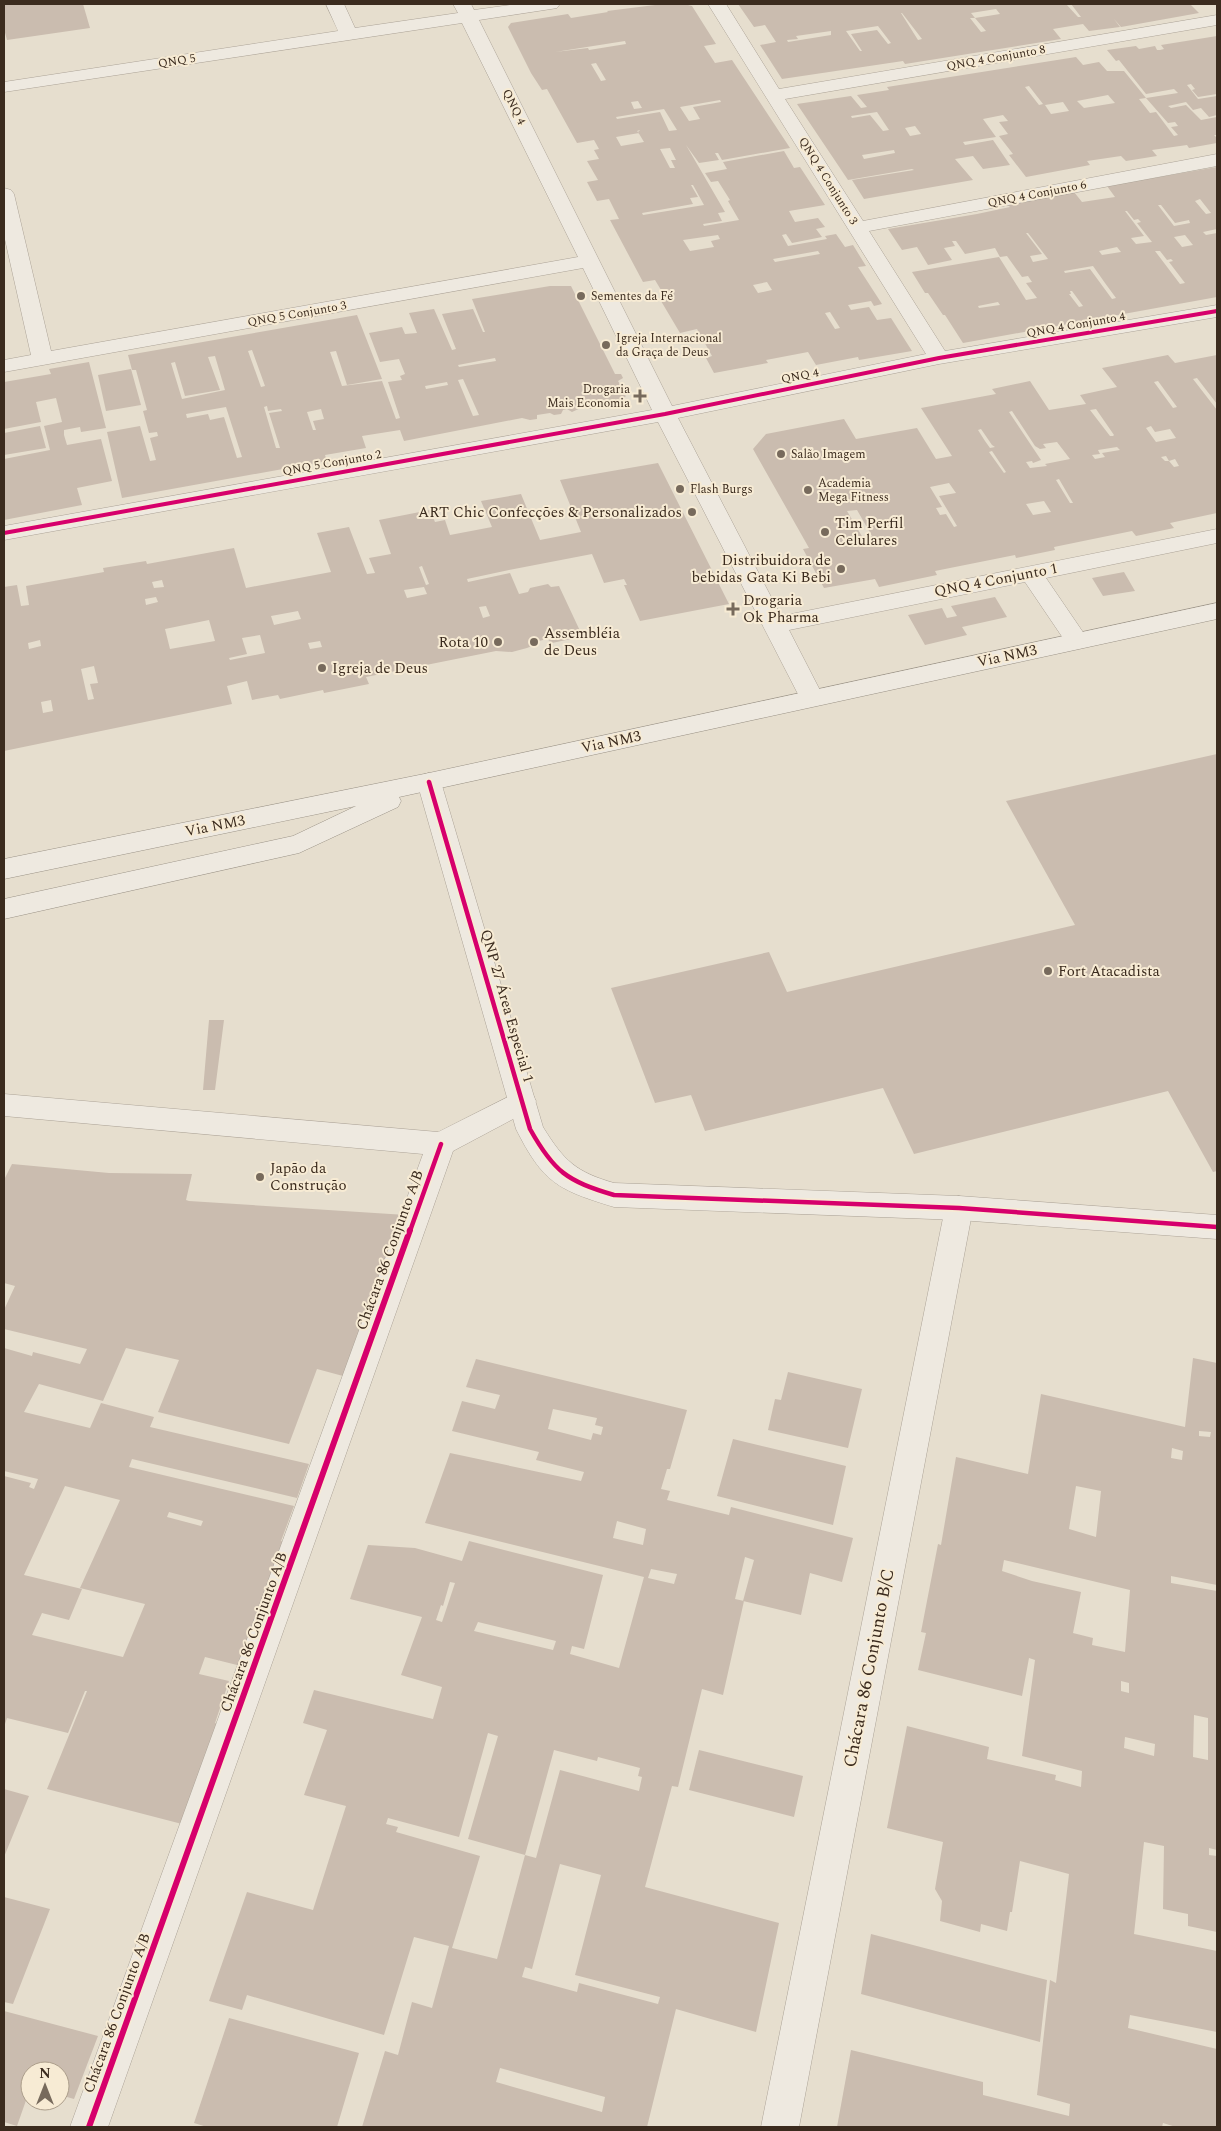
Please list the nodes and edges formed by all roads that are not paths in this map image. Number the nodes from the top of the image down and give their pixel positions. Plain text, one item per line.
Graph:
1 (335, 4) edge
2 (551, 4) edge
3 (716, 4) edge
4 (465, 10) edge
5 (1217, 20) edge
6 (349, 34) junction
7 (4, 87) edge
8 (774, 95) junction
9 (1217, 160) edge
10 (4, 194) edge
11 (857, 228) junction
12 (590, 262) junction
13 (1217, 311) edge
14 (939, 358) junction
15 (42, 359) junction
16 (4, 366) edge
17 (664, 414) junction
18 (4, 532) edge
19 (1217, 536) edge
20 (1032, 573) junction
21 (1217, 611) edge
22 (775, 625) junction
23 (1077, 641) junction
24 (812, 698) junction
25 (429, 782) junction
26 (4, 869) edge
27 (4, 909) edge
28 (522, 1101) junction
29 (5, 1108) edge
30 (441, 1144) junction
31 (959, 1208) junction
32 (1217, 1227) edge
33 (90, 2127) edge
34 (780, 2127) edge

1 - 6 street
2 - 4 street
3 - 8 street, QNQ 4 Conjunto 3
4 - 6 street, QNQ 5
4 - 12 street, QNQ 4
5 - 8 street, QNQ 4 Conjunto 8
6 - 7 street, QNQ 5
8 - 11 street, QNQ 4 Conjunto 3
9 - 11 street, QNQ 4 Conjunto 6
10 - 15 street
11 - 14 street, QNQ 4 Conjunto 3
12 - 15 street, QNQ 5 Conjunto 3
12 - 17 street, QNQ 4
13 - 14 street, QNQ 4 Conjunto 4
14 - 17 street, QNQ 4
15 - 16 street, QNQ 5 Conjunto 3
17 - 18 street, QNQ 5 Conjunto 2
17 - 22 street, QNQ 4
19 - 20 street, QNQ 4 Conjunto 1
20 - 22 street, QNQ 4 Conjunto 1
20 - 23 street
21 - 23 street, Via NM3
22 - 24 street, QNQ 4
23 - 24 street, Via NM3
24 - 25 street, Via NM3
25 - 26 street, Via NM3
25 - 27 street
25 - 28 street, QNP 27 Área Especial 1
28 - 30 street
28 - 31 street, QNP 27 Área Especial 1
29 - 30 street
30 - 33 street, Chácara 86 Conjunto A/B
31 - 32 street, QNP 27 Área Especial 1
31 - 34 street, Chácara 86 Conjunto B/C

